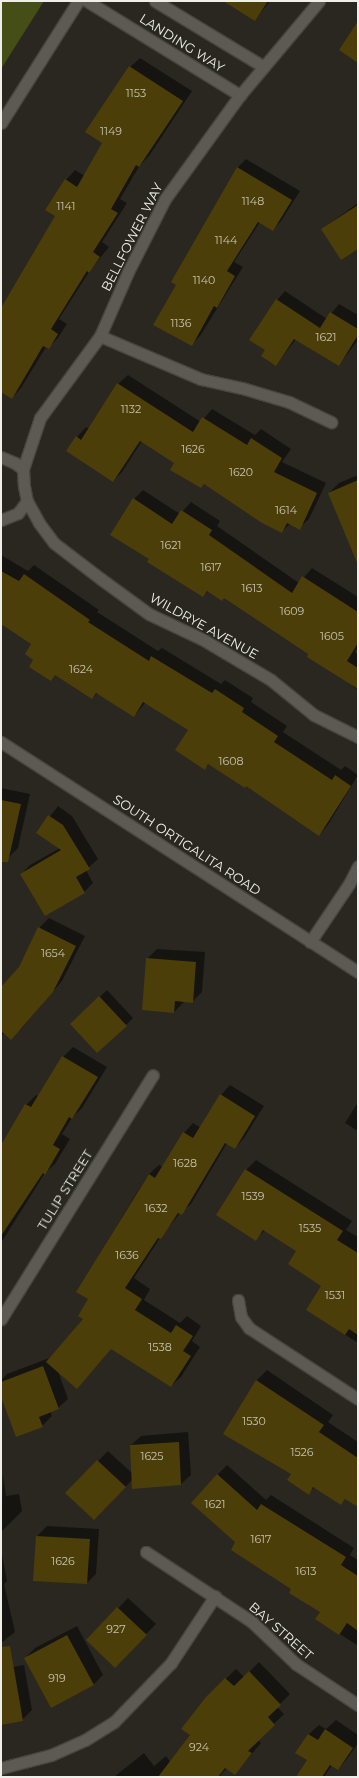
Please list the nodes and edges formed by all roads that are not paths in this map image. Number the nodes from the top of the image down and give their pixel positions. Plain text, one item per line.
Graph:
1 (78, 1) edge
2 (87, 1) edge
3 (155, 1) edge
4 (318, 1) edge
5 (264, 67) junction
6 (240, 96) junction
7 (1, 123) edge
8 (100, 336) junction
9 (331, 422) dead end
10 (1, 457) edge
11 (23, 469) junction
12 (24, 486) joint
13 (27, 501) junction
14 (1, 520) edge
15 (358, 737) edge
16 (1, 742) edge
17 (358, 866) edge
18 (310, 942) junction
19 (358, 972) edge
20 (153, 1075) dead end
21 (238, 1300) dead end
22 (1, 1319) edge
23 (358, 1399) edge
24 (146, 1552) dead end
25 (215, 1596) junction
26 (358, 1704) edge
27 (1, 1768) edge

1 - 7 street
2 - 6 street, LANDING WAY
3 - 5 street, LANDING WAY
4 - 5 street, BELLFOWER WAY
5 - 6 street, BELLFOWER WAY
6 - 8 street, BELLFOWER WAY
8 - 9 street
8 - 11 street, BELLFOWER WAY
10 - 11 street
11 - 12 street, BELLFOWER WAY
12 - 13 street, WILDRYE AVENUE
13 - 14 street
13 - 15 street, WILDRYE AVENUE
16 - 18 street, SOUTH ORTIGALITA ROAD
17 - 18 street
18 - 19 street, SOUTH ORTIGALITA ROAD
20 - 22 street, TULIP STREET
21 - 23 street
24 - 25 street, BAY STREET
25 - 26 street, BAY STREET
25 - 27 street

